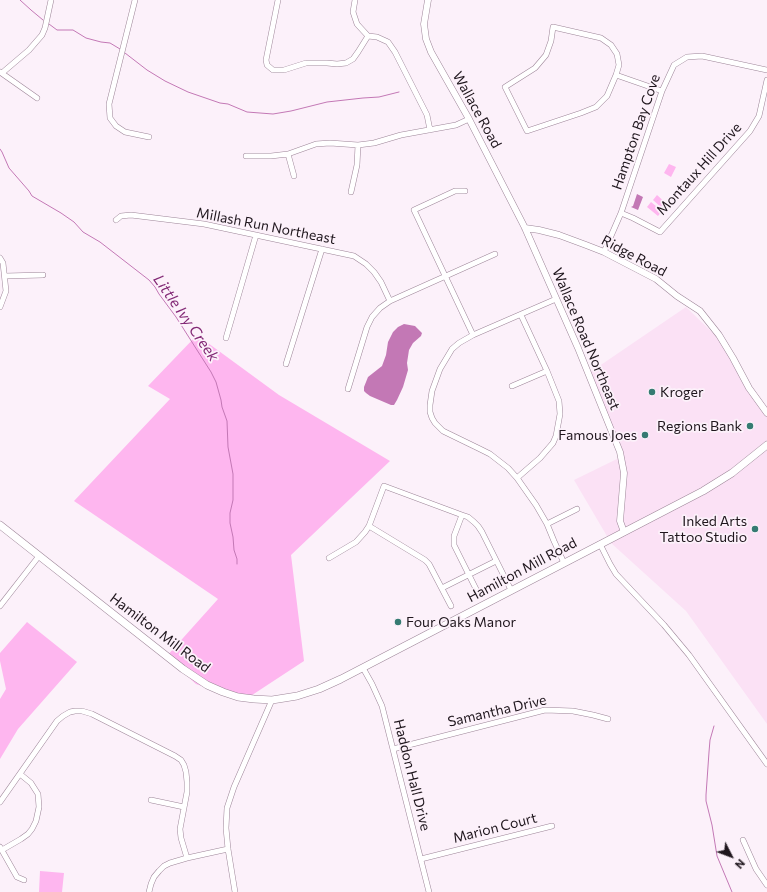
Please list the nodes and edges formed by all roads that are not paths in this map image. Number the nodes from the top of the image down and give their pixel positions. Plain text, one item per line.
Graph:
1 (51, 0) edge
2 (135, 0) edge
3 (278, 0) edge
4 (355, 0) edge
5 (428, 0) edge
6 (368, 36) junction
7 (767, 70) edge
8 (1, 72) edge
9 (616, 75) junction
10 (767, 80) edge
11 (662, 91) junction
12 (37, 98) dead end
13 (469, 118) junction
14 (430, 130) junction
15 (149, 137) dead end
16 (358, 145) junction
17 (288, 154) junction
18 (246, 156) dead end
19 (294, 176) dead end
20 (465, 191) dead end
21 (351, 192) dead end
22 (621, 213) junction
23 (116, 220) dead end
24 (524, 228) junction
25 (256, 235) junction
26 (322, 249) junction
27 (604, 252) junction
28 (494, 254) dead end
29 (0, 258) edge
30 (44, 275) dead end
31 (5, 276) junction
32 (446, 276) junction
33 (556, 299) junction
34 (390, 301) junction
35 (0, 307) edge
36 (521, 315) junction
37 (473, 335) junction
38 (226, 338) dead end
39 (286, 364) dead end
40 (547, 371) junction
41 (512, 386) dead end
42 (348, 389) dead end
43 (767, 413) edge
44 (766, 447) edge
45 (517, 478) junction
46 (578, 509) dead end
47 (462, 515) junction
48 (547, 524) junction
49 (0, 526) edge
50 (369, 526) junction
51 (624, 532) junction
52 (600, 544) junction
53 (39, 556) junction
54 (329, 558) dead end
55 (496, 561) junction
56 (564, 563) junction
57 (468, 575) junction
58 (442, 588) junction
59 (511, 590) junction
60 (478, 593) dead end
61 (0, 606) edge
62 (451, 606) dead end
63 (363, 668) junction
64 (272, 700) junction
65 (608, 719) dead end
66 (393, 749) junction
67 (767, 764) edge
68 (20, 774) junction
69 (151, 800) dead end
70 (0, 802) edge
71 (184, 806) junction
72 (552, 826) dead end
73 (743, 840) dead end
74 (1, 848) edge
75 (228, 849) junction
76 (187, 858) junction
77 (421, 859) junction
78 (24, 880) dead end
79 (767, 885) edge
80 (149, 892) edge
81 (235, 892) edge
82 (429, 892) edge

1 - 8 street
2 - 15 street
3 - 6 street
4 - 6 street
5 - 13 street, Wallace Road
6 - 14 street
7 - 11 street, Hampton Bay Cove
8 - 12 street
9 - 9 street
9 - 11 street
10 - 22 street, Montaux Hill Drive
11 - 22 street, Hampton Bay Cove
13 - 14 street
13 - 24 street, Wallace Road
14 - 16 street
16 - 17 street
16 - 21 street
17 - 18 street
17 - 19 street
20 - 32 street
22 - 27 street, Hampton Bay Cove
23 - 25 street, Millash Run Northeast
24 - 27 street, Ridge Road
24 - 33 street, Wallace Road Northeast
25 - 26 street, Millash Run Northeast
25 - 38 street
26 - 34 street, Millash Run Northeast
26 - 39 street
27 - 43 street, Ridge Road
28 - 32 street
29 - 31 street
30 - 31 street
31 - 35 street
32 - 34 street
32 - 37 street
33 - 36 street
33 - 51 street, Wallace Road Northeast
34 - 42 street
36 - 37 street
36 - 40 street
37 - 45 street
40 - 41 street
40 - 45 street
44 - 51 main road, Hamilton Mill Road
45 - 48 street
46 - 48 street
47 - 50 street
47 - 55 street
47 - 57 street
48 - 56 street
49 - 53 main road, Hamilton Mill Road
50 - 54 street
50 - 58 street
51 - 52 main road, Hamilton Mill Road
52 - 56 main road, Hamilton Mill Road
52 - 67 street
53 - 61 street
53 - 64 main road, Hamilton Mill Road
55 - 57 street
55 - 59 street
56 - 59 main road, Hamilton Mill Road
57 - 58 street
57 - 60 street
58 - 62 street
59 - 63 main road, Hamilton Mill Road
63 - 64 main road, Hamilton Mill Road
63 - 66 street, Haddon Hall Drive
64 - 75 street
65 - 66 street, Samantha Drive
66 - 77 street, Haddon Hall Drive
68 - 70 street
68 - 71 street
68 - 74 street
69 - 71 street
71 - 76 street
72 - 77 street, Marion Court
73 - 79 street
74 - 78 street
75 - 76 street
75 - 81 street
76 - 80 street
77 - 82 street, Haddon Hall Drive

